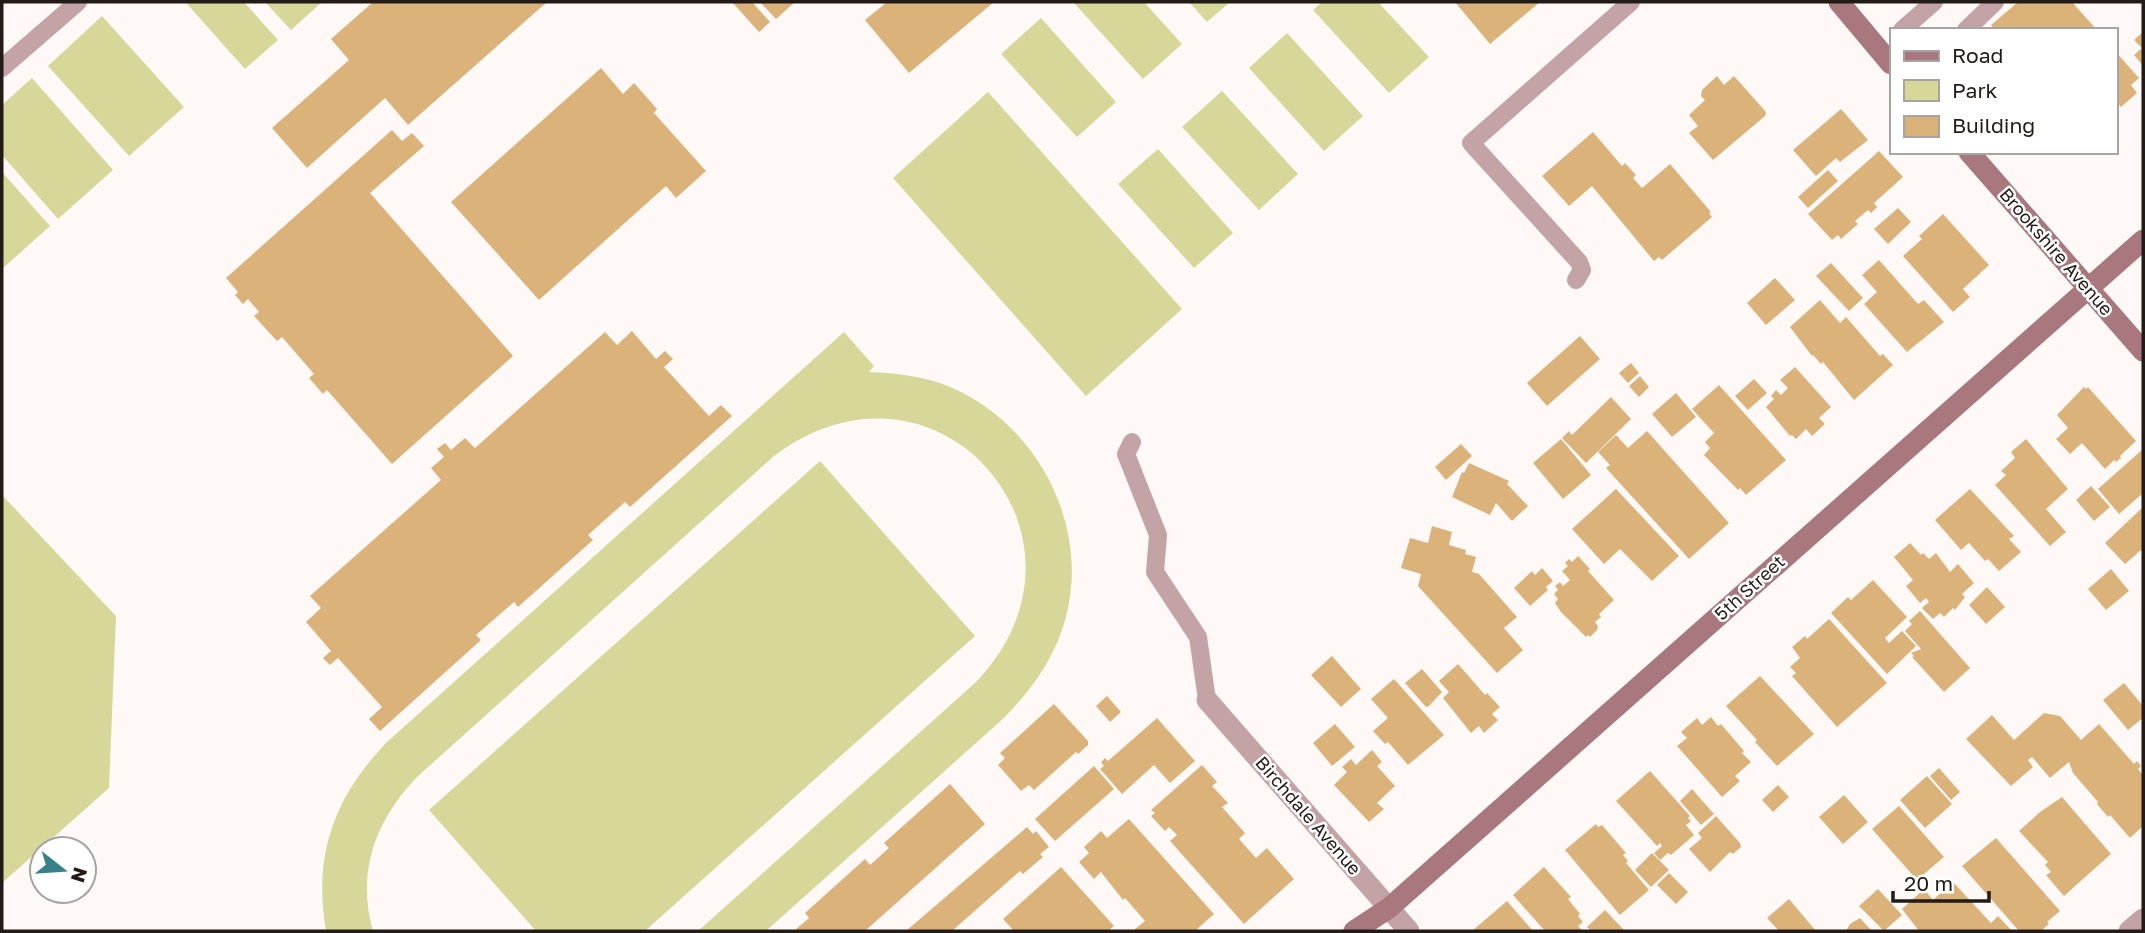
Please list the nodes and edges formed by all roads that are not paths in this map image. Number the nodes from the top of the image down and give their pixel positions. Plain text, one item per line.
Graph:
1 (78, 2) edge
2 (1630, 2) edge
3 (1839, 2) edge
4 (1934, 2) edge
5 (1995, 2) edge
6 (1904, 28) edge
7 (1968, 28) edge
8 (1887, 51) edge
9 (2, 68) edge
10 (1971, 154) edge
11 (2143, 240) edge
12 (1576, 280) dead end
13 (2088, 289) junction
14 (2143, 351) edge
15 (1132, 442) dead end
16 (1207, 700) joint
17 (1389, 908) junction
18 (2143, 919) edge
19 (1354, 931) edge
20 (1409, 931) edge
21 (2129, 931) edge

1 - 9 lane
2 - 12 lane
3 - 8 street
4 - 6 lane
5 - 7 lane
10 - 13 street, Brookshire Avenue
11 - 13 street, 5th Street
13 - 14 street, Brookshire Avenue
13 - 17 street, 5th Street
15 - 16 lane
16 - 17 street, Birchdale Avenue
17 - 19 street, 5th Street
17 - 20 street, Birchdale Avenue
18 - 21 street

